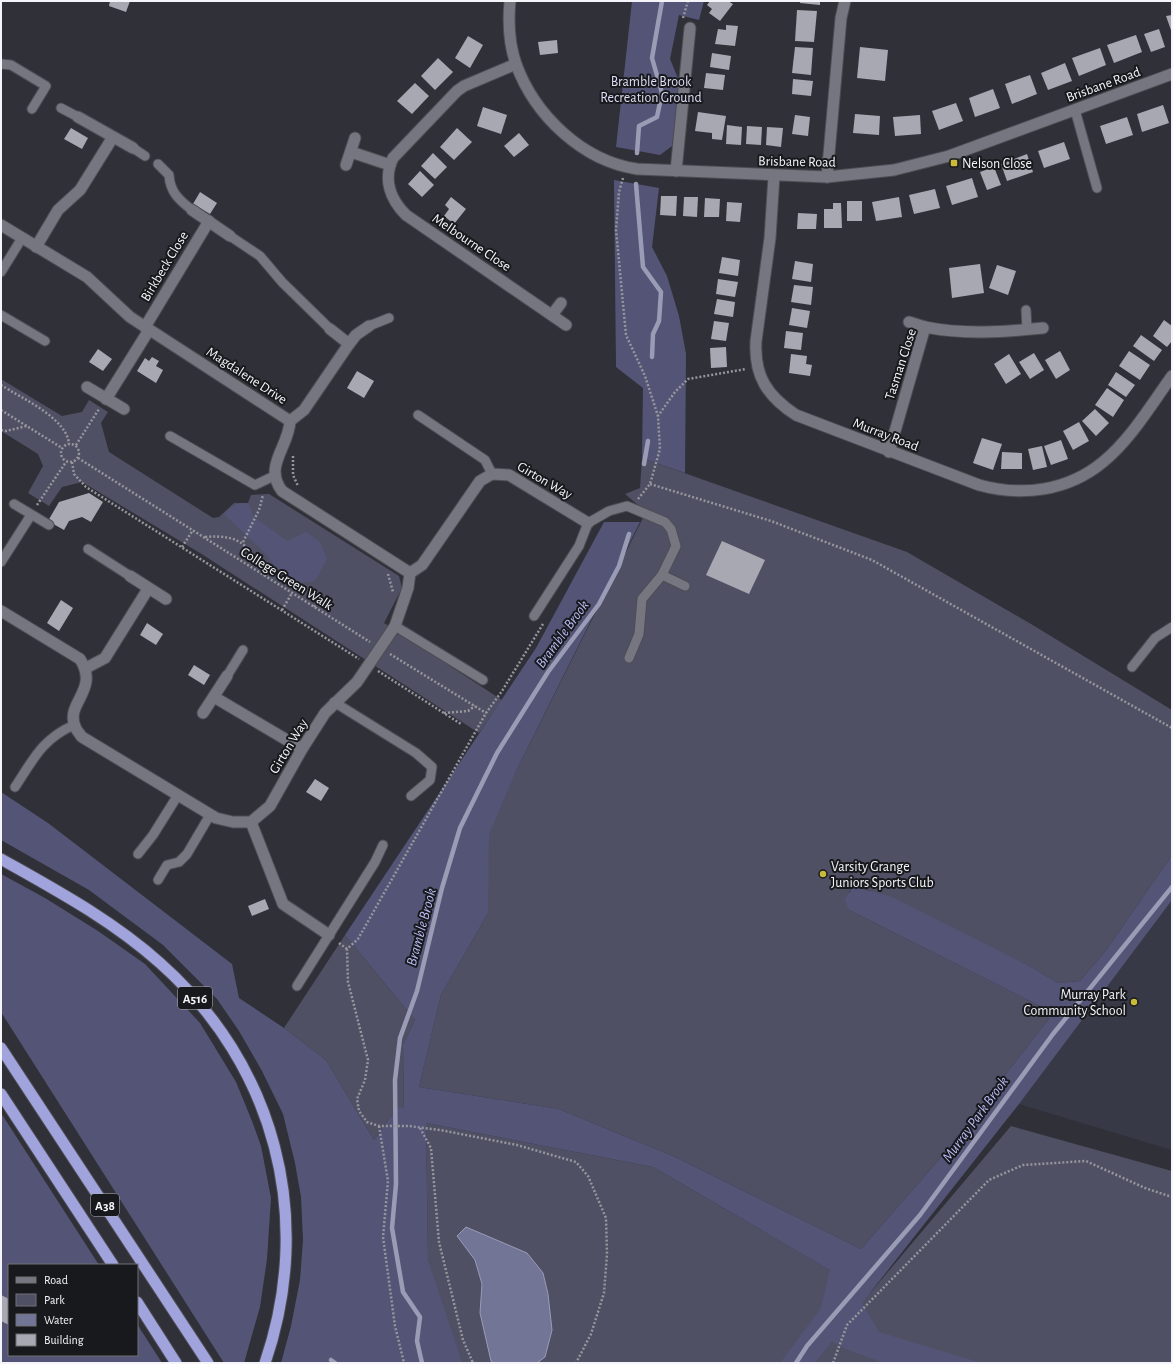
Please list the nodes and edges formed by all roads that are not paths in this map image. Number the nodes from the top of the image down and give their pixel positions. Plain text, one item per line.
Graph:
1 (510, 1) edge
2 (845, 1) edge
3 (690, 28) dead end
4 (1, 64) edge
5 (516, 64) junction
6 (1172, 74) edge
7 (61, 108) dead end
8 (32, 109) dead end
9 (1075, 110) junction
10 (78, 117) joint
11 (114, 137) junction
12 (355, 138) dead end
13 (133, 148) joint
14 (351, 152) junction
15 (145, 156) dead end
16 (158, 164) dead end
17 (346, 165) dead end
18 (390, 165) junction
19 (676, 171) junction
20 (774, 176) junction
21 (827, 178) junction
22 (1097, 188) dead end
23 (192, 210) joint
24 (209, 221) junction
25 (1, 225) edge
26 (230, 236) joint
27 (22, 238) junction
28 (36, 247) junction
29 (1, 272) edge
30 (561, 303) dead end
31 (1026, 310) dead end
32 (1, 315) edge
33 (552, 315) junction
34 (388, 318) dead end
35 (909, 322) dead end
36 (566, 325) dead end
37 (369, 326) joint
38 (925, 327) junction
39 (147, 328) junction
40 (1043, 328) dead end
41 (330, 329) joint
42 (1027, 330) junction
43 (45, 341) dead end
44 (349, 344) junction
45 (1172, 376) edge
46 (87, 387) dead end
47 (106, 399) junction
48 (124, 410) dead end
49 (418, 415) dead end
50 (290, 421) junction
51 (170, 436) dead end
52 (890, 452) junction
53 (492, 474) junction
54 (275, 480) junction
55 (14, 504) dead end
56 (31, 515) junction
57 (588, 523) junction
58 (49, 525) dead end
59 (88, 549) dead end
60 (1, 562) edge
61 (410, 573) junction
62 (662, 575) junction
63 (130, 576) joint
64 (685, 586) dead end
65 (148, 589) junction
66 (166, 599) dead end
67 (1, 611) edge
68 (534, 616) dead end
69 (395, 626) junction
70 (1172, 627) edge
71 (244, 650) dead end
72 (629, 658) dead end
73 (1132, 667) dead end
74 (86, 668) junction
75 (227, 676) joint
76 (482, 680) dead end
77 (214, 697) junction
78 (334, 702) junction
79 (203, 713) dead end
80 (74, 725) junction
81 (302, 749) junction
82 (15, 787) dead end
83 (178, 795) junction
84 (411, 796) dead end
85 (210, 815) junction
86 (251, 822) junction
87 (383, 845) dead end
88 (138, 854) dead end
89 (1, 859) edge
90 (158, 880) dead end
91 (329, 935) junction
92 (297, 986) dead end
93 (1, 1048) edge
94 (1, 1094) edge
95 (112, 1264) edge
96 (138, 1304) edge
97 (176, 1363) edge
98 (208, 1363) edge
99 (264, 1363) edge

1 - 5 street, Brisbane Road
2 - 21 street
3 - 19 street
4 - 8 lane
5 - 18 street
5 - 19 street, Brisbane Road
6 - 9 street, Brisbane Road
7 - 10 lane
9 - 21 street, Brisbane Road
9 - 22 lane
10 - 11 street
11 - 13 street
11 - 28 street
12 - 14 street
13 - 15 lane
14 - 17 street
14 - 18 street
16 - 23 lane
18 - 33 street, Melbourne Close
19 - 20 street, Brisbane Road
20 - 21 street, Brisbane Road
20 - 52 street, Murray Road
23 - 24 street
24 - 26 street
24 - 39 street, Birkbeck Close
25 - 27 street, Magdalene Drive
26 - 41 lane
27 - 28 street, Magdalene Drive
27 - 29 lane
28 - 39 street, Magdalene Drive
30 - 33 street
31 - 42 lane
32 - 43 lane
33 - 36 street, Melbourne Close
34 - 37 lane
35 - 38 street
37 - 44 street
38 - 42 street, Tasman Close
38 - 52 street, Tasman Close
39 - 47 street, Birkbeck Close
39 - 50 street, Magdalene Drive
40 - 42 street, Tasman Close
41 - 44 street
44 - 50 street
45 - 52 street, Murray Road
46 - 47 street
47 - 48 street
49 - 53 lane
50 - 54 street, Magdalene Drive
51 - 54 lane
53 - 57 street, Girton Way
53 - 61 street
54 - 61 street
55 - 56 lane
56 - 58 lane
56 - 60 lane
57 - 62 lane
57 - 68 lane
59 - 63 lane
61 - 69 street, Girton Way
62 - 64 lane
62 - 72 lane
63 - 65 street
65 - 66 street
65 - 74 street
67 - 74 street
69 - 76 lane
69 - 78 street, Girton Way
70 - 73 lane
71 - 75 lane
74 - 80 street
75 - 77 street
77 - 79 street
77 - 81 street
78 - 81 street, Girton Way
78 - 84 lane
80 - 82 lane
80 - 83 street
81 - 86 street, Girton Way
83 - 85 street
83 - 88 lane
85 - 86 street
85 - 90 lane
86 - 91 street
87 - 91 lane
89 - 99 highway, A516
91 - 92 lane
93 - 98 highway, A38
94 - 95 highway, A38
96 - 97 highway

